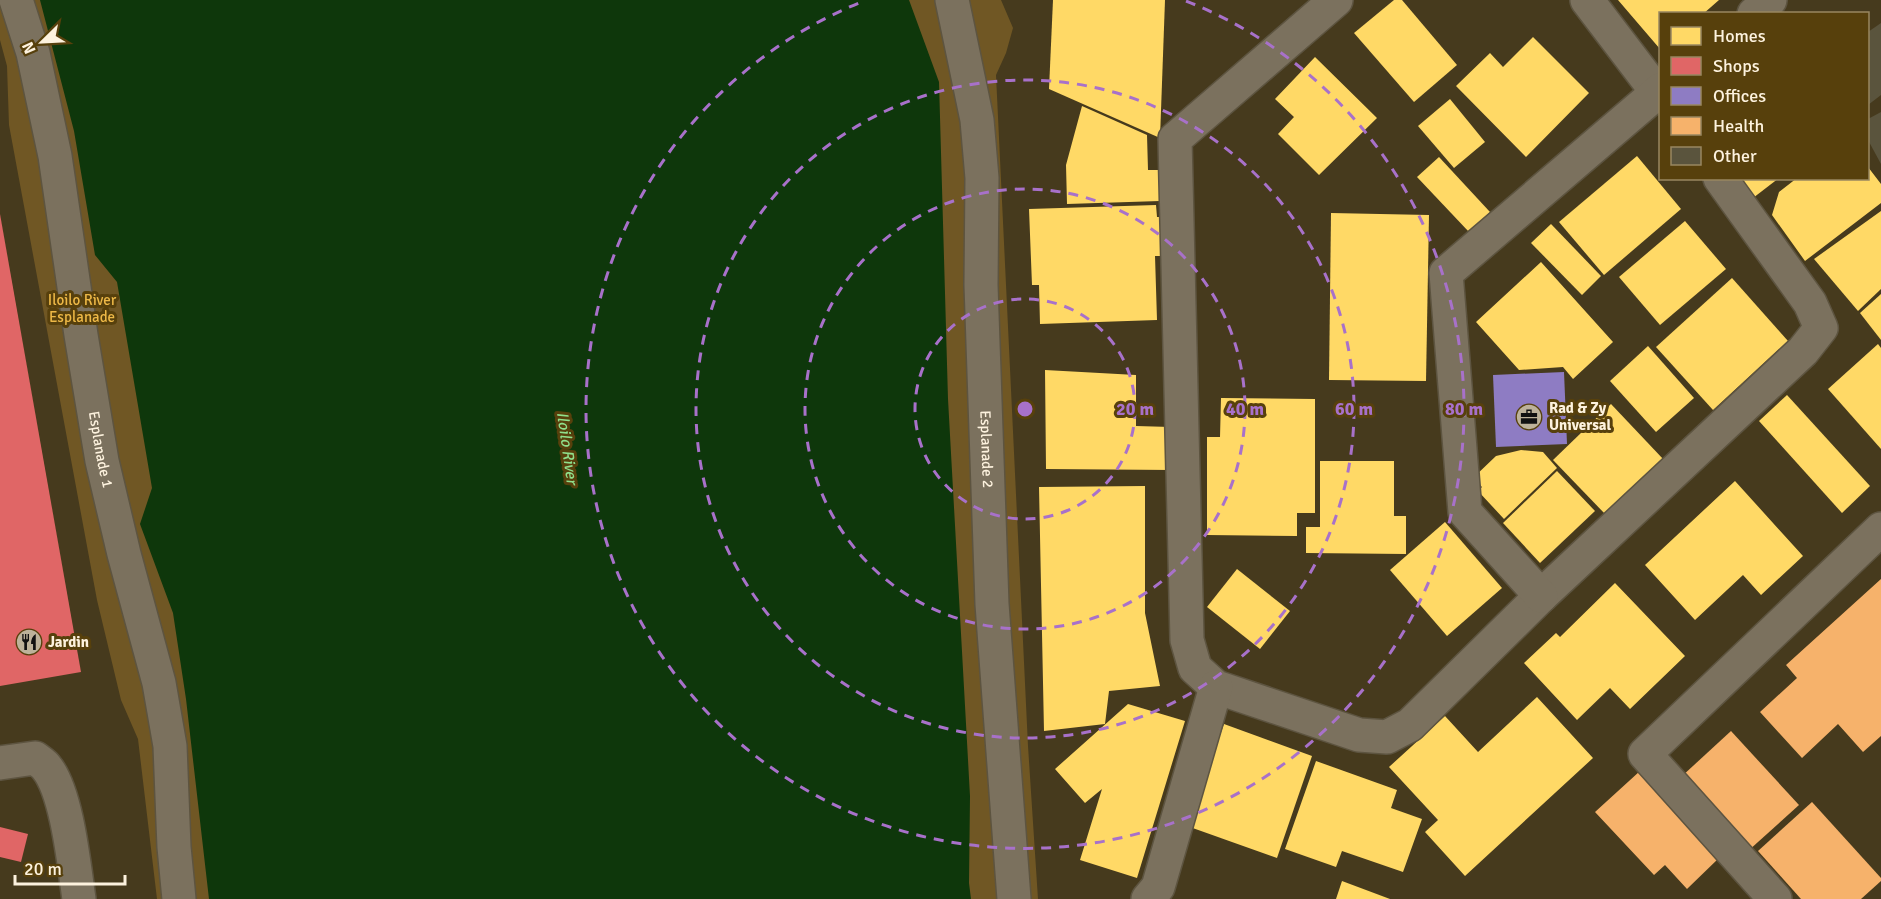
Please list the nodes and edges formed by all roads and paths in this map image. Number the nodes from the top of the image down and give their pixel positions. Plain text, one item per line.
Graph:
1 (16, 0) edge
2 (952, 0) edge
3 (1336, 0) edge
4 (1587, 0) edge
5 (1770, 0) edge
6 (1756, 12) edge
7 (1659, 92) edge
8 (1659, 94) edge
9 (1721, 180) edge
10 (1881, 529) edge
11 (1541, 596) junction
12 (1216, 687) junction
13 (0, 763) edge
14 (79, 899) edge
15 (179, 899) edge
16 (1014, 899) edge
17 (1148, 899) edge
18 (1775, 899) edge

1 - 15 street, Esplanade 1
2 - 16 street, Esplanade 2
3 - 12 street
4 - 7 street
5 - 6 street
8 - 11 street
9 - 11 street
10 - 18 street
11 - 12 street
12 - 17 street
13 - 14 street

